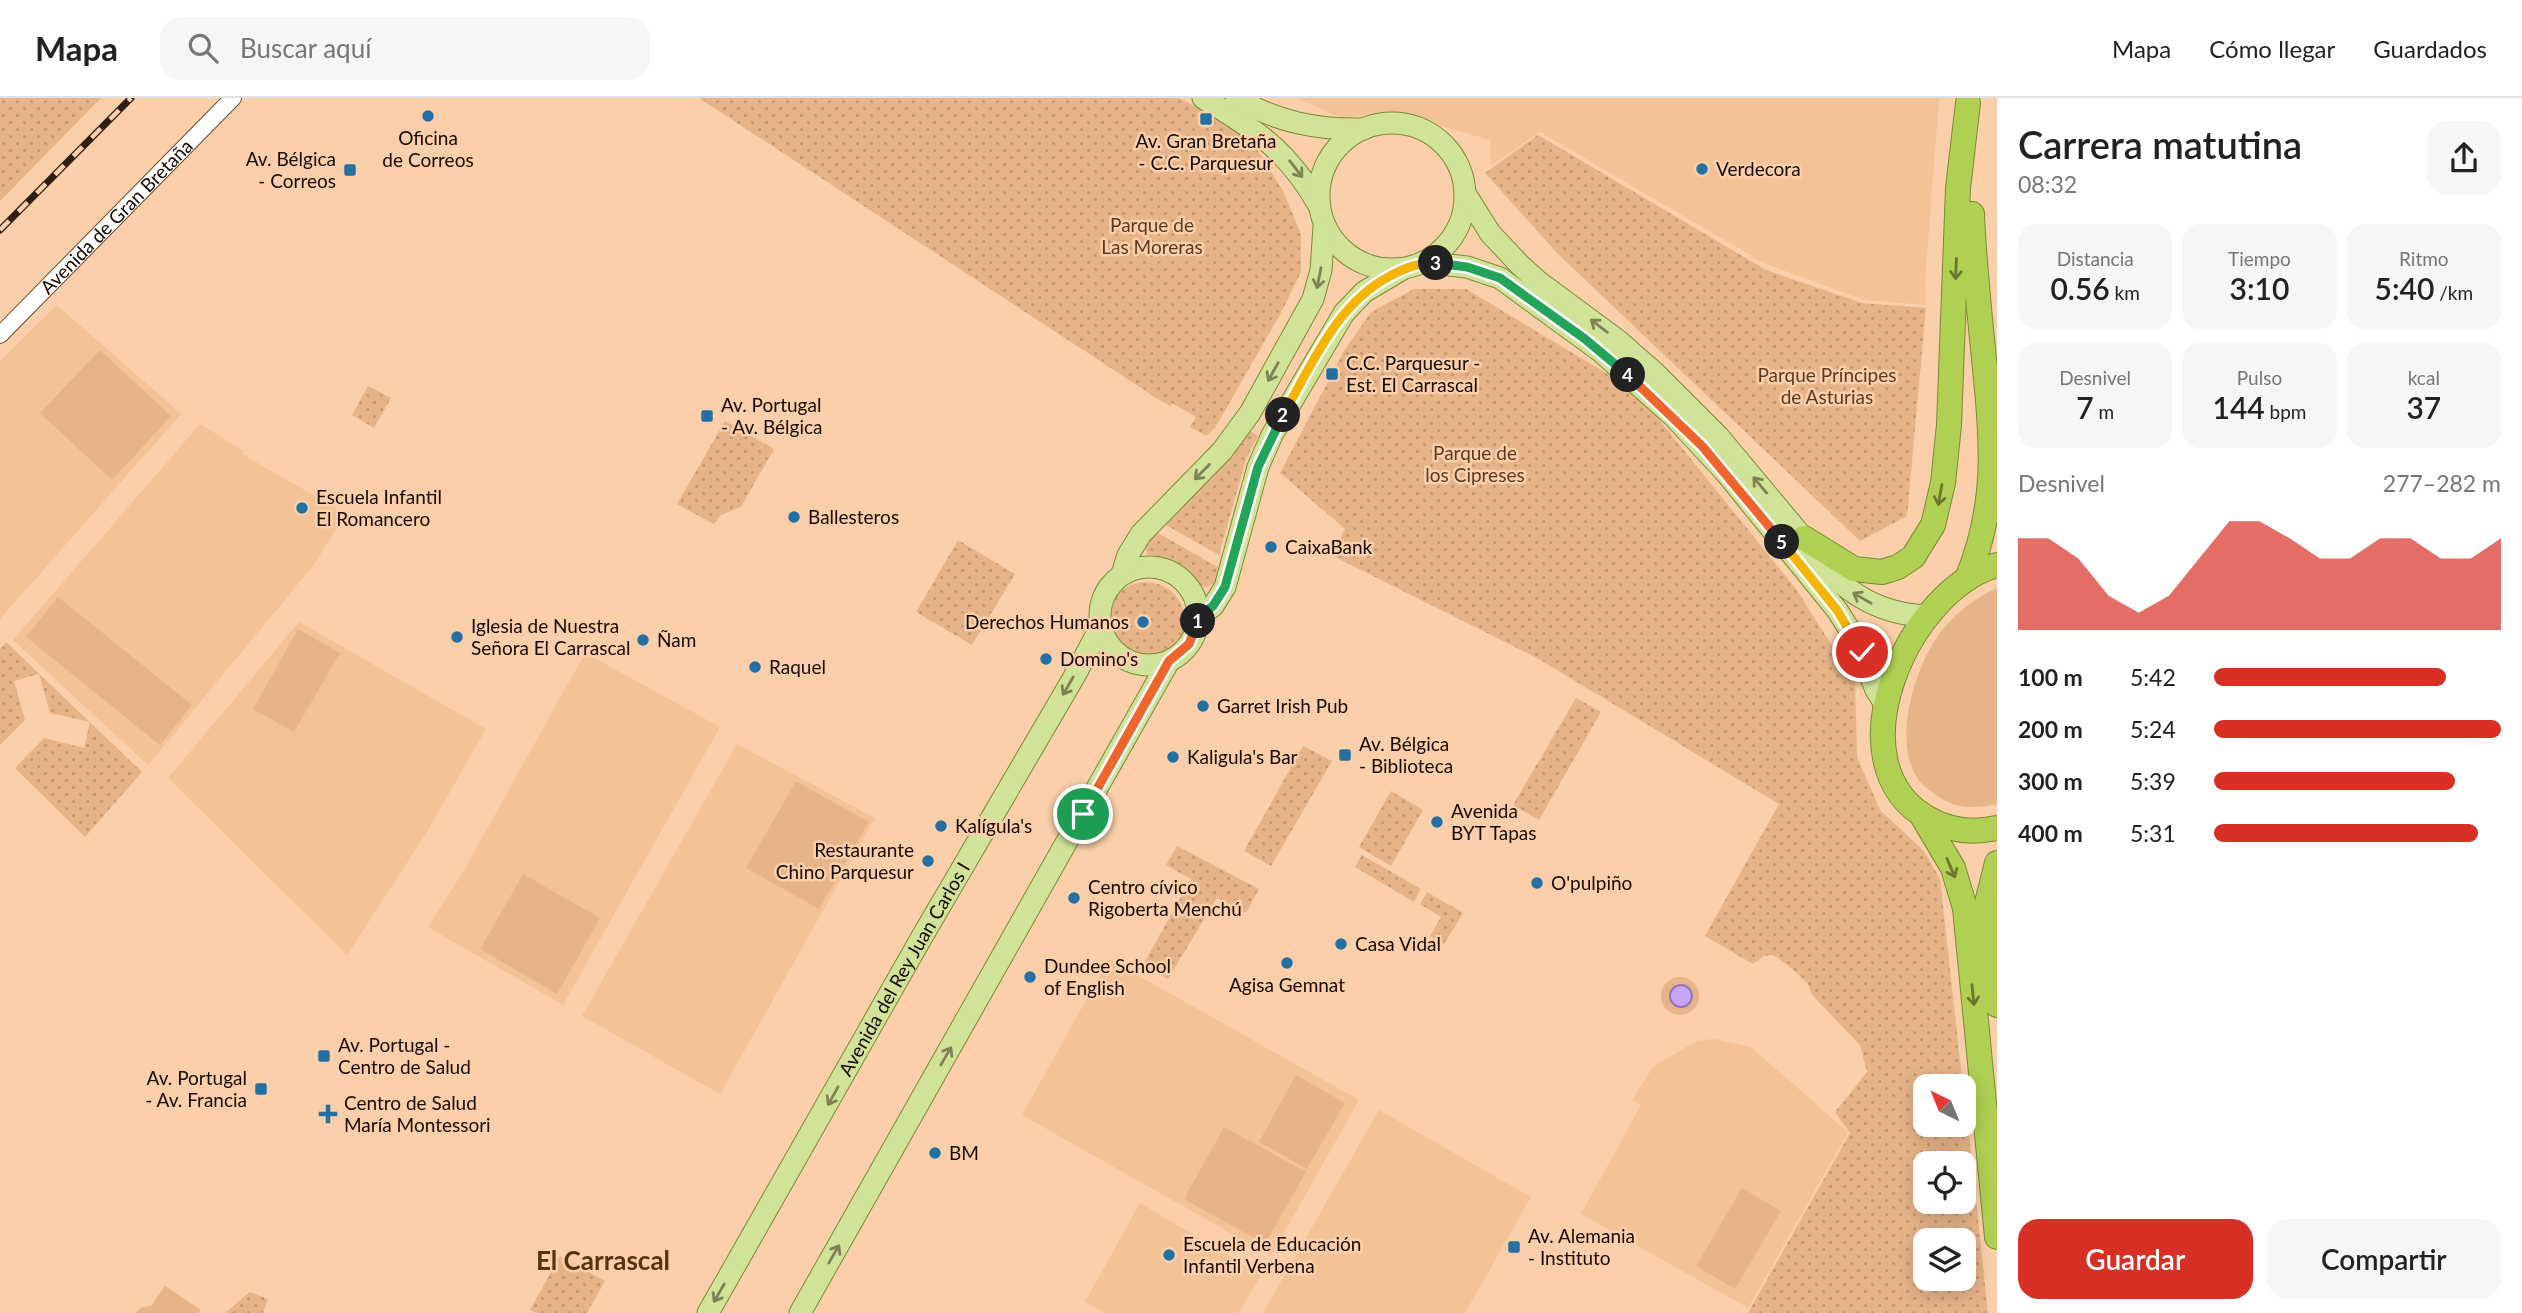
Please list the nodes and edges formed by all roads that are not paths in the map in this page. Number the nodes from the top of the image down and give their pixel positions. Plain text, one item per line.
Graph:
1 (233, 98) edge
2 (1203, 98) edge
3 (1236, 98) edge
4 (1968, 100) edge
5 (1364, 129) junction
6 (1465, 193) junction
7 (1318, 204) junction
8 (1324, 227) junction
9 (1414, 265) junction
10 (0, 335) edge
11 (1804, 538) junction
12 (1997, 565) edge
13 (1122, 575) junction
14 (1968, 579) junction
15 (1927, 616) junction
16 (1198, 617) junction
17 (1101, 626) junction
18 (1169, 661) junction
19 (1886, 707) junction
20 (1921, 814) junction
21 (1997, 828) edge
22 (1997, 863) edge
23 (1997, 1005) edge
24 (1997, 1237) edge
25 (708, 1313) edge
26 (800, 1313) edge

1 - 10 street, Avenida de Gran Bretaña
2 -> 7 main road
3 - 5 main road
4 -> 11 highway
4 - 14 highway
5 - 6 main road
5 - 7 main road
6 - 9 main road
11 -> 6 main road
7 - 8 main road
8 - 9 main road
8 -> 13 main road
9 - 16 main road
9 - 19 main road
15 -> 11 main road
12 - 14 highway
13 - 16 main road
13 - 17 main road
14 - 15 highway
15 - 19 highway
16 - 18 main road
17 - 18 main road
17 -> 25 main road, Avenida del Rey Juan Carlos I
26 -> 18 main road
19 - 20 highway
20 - 21 highway
20 -> 24 highway
22 - 23 highway

